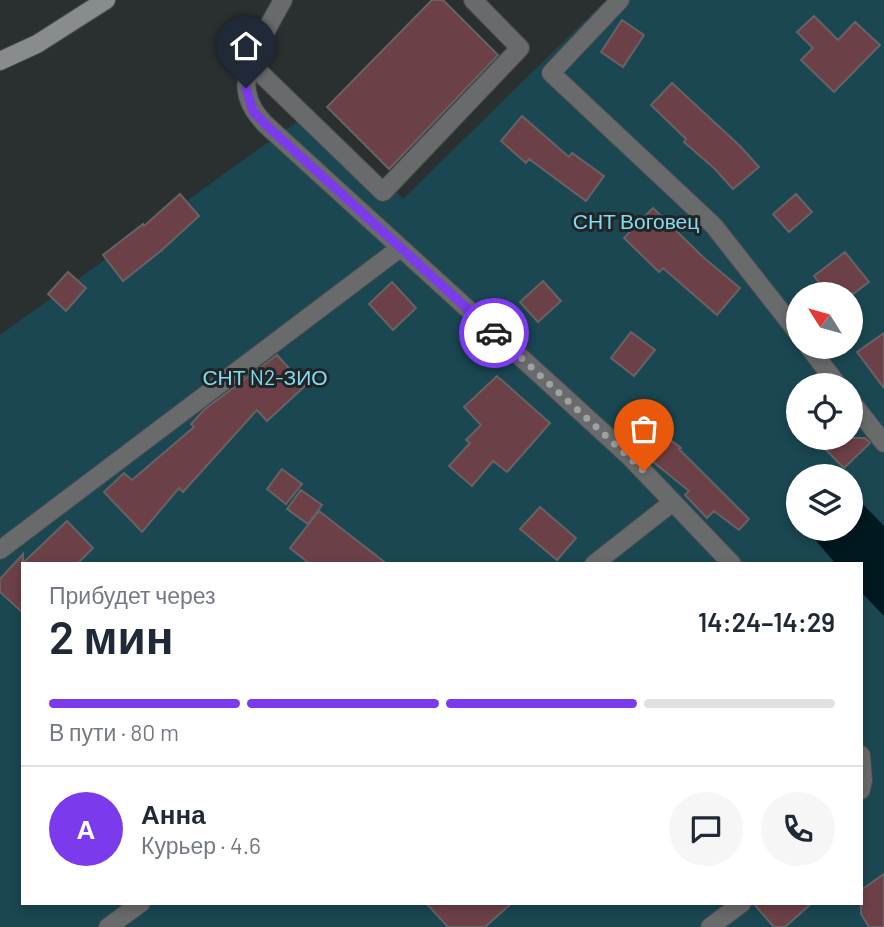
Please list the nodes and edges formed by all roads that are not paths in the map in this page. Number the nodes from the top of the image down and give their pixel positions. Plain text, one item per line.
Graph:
1 (106, 0) edge
2 (283, 0) edge
3 (472, 0) edge
4 (620, 0) edge
5 (0, 61) edge
6 (252, 65) junction
7 (400, 248) junction
8 (786, 318) edge
9 (818, 359) edge
10 (829, 373) edge
11 (863, 416) edge
12 (884, 443) edge
13 (673, 502) junction
14 (0, 550) edge
15 (597, 562) edge
16 (730, 562) edge
17 (138, 905) edge
18 (739, 905) edge
19 (108, 927) edge
20 (710, 927) edge

1 - 5 main road
2 - 6 lane
3 - 6 lane
4 - 8 lane
6 - 7 lane
7 - 13 lane
7 - 14 lane
9 - 10 lane
11 - 12 lane
13 - 15 lane
13 - 16 lane
17 - 19 lane
18 - 20 lane

